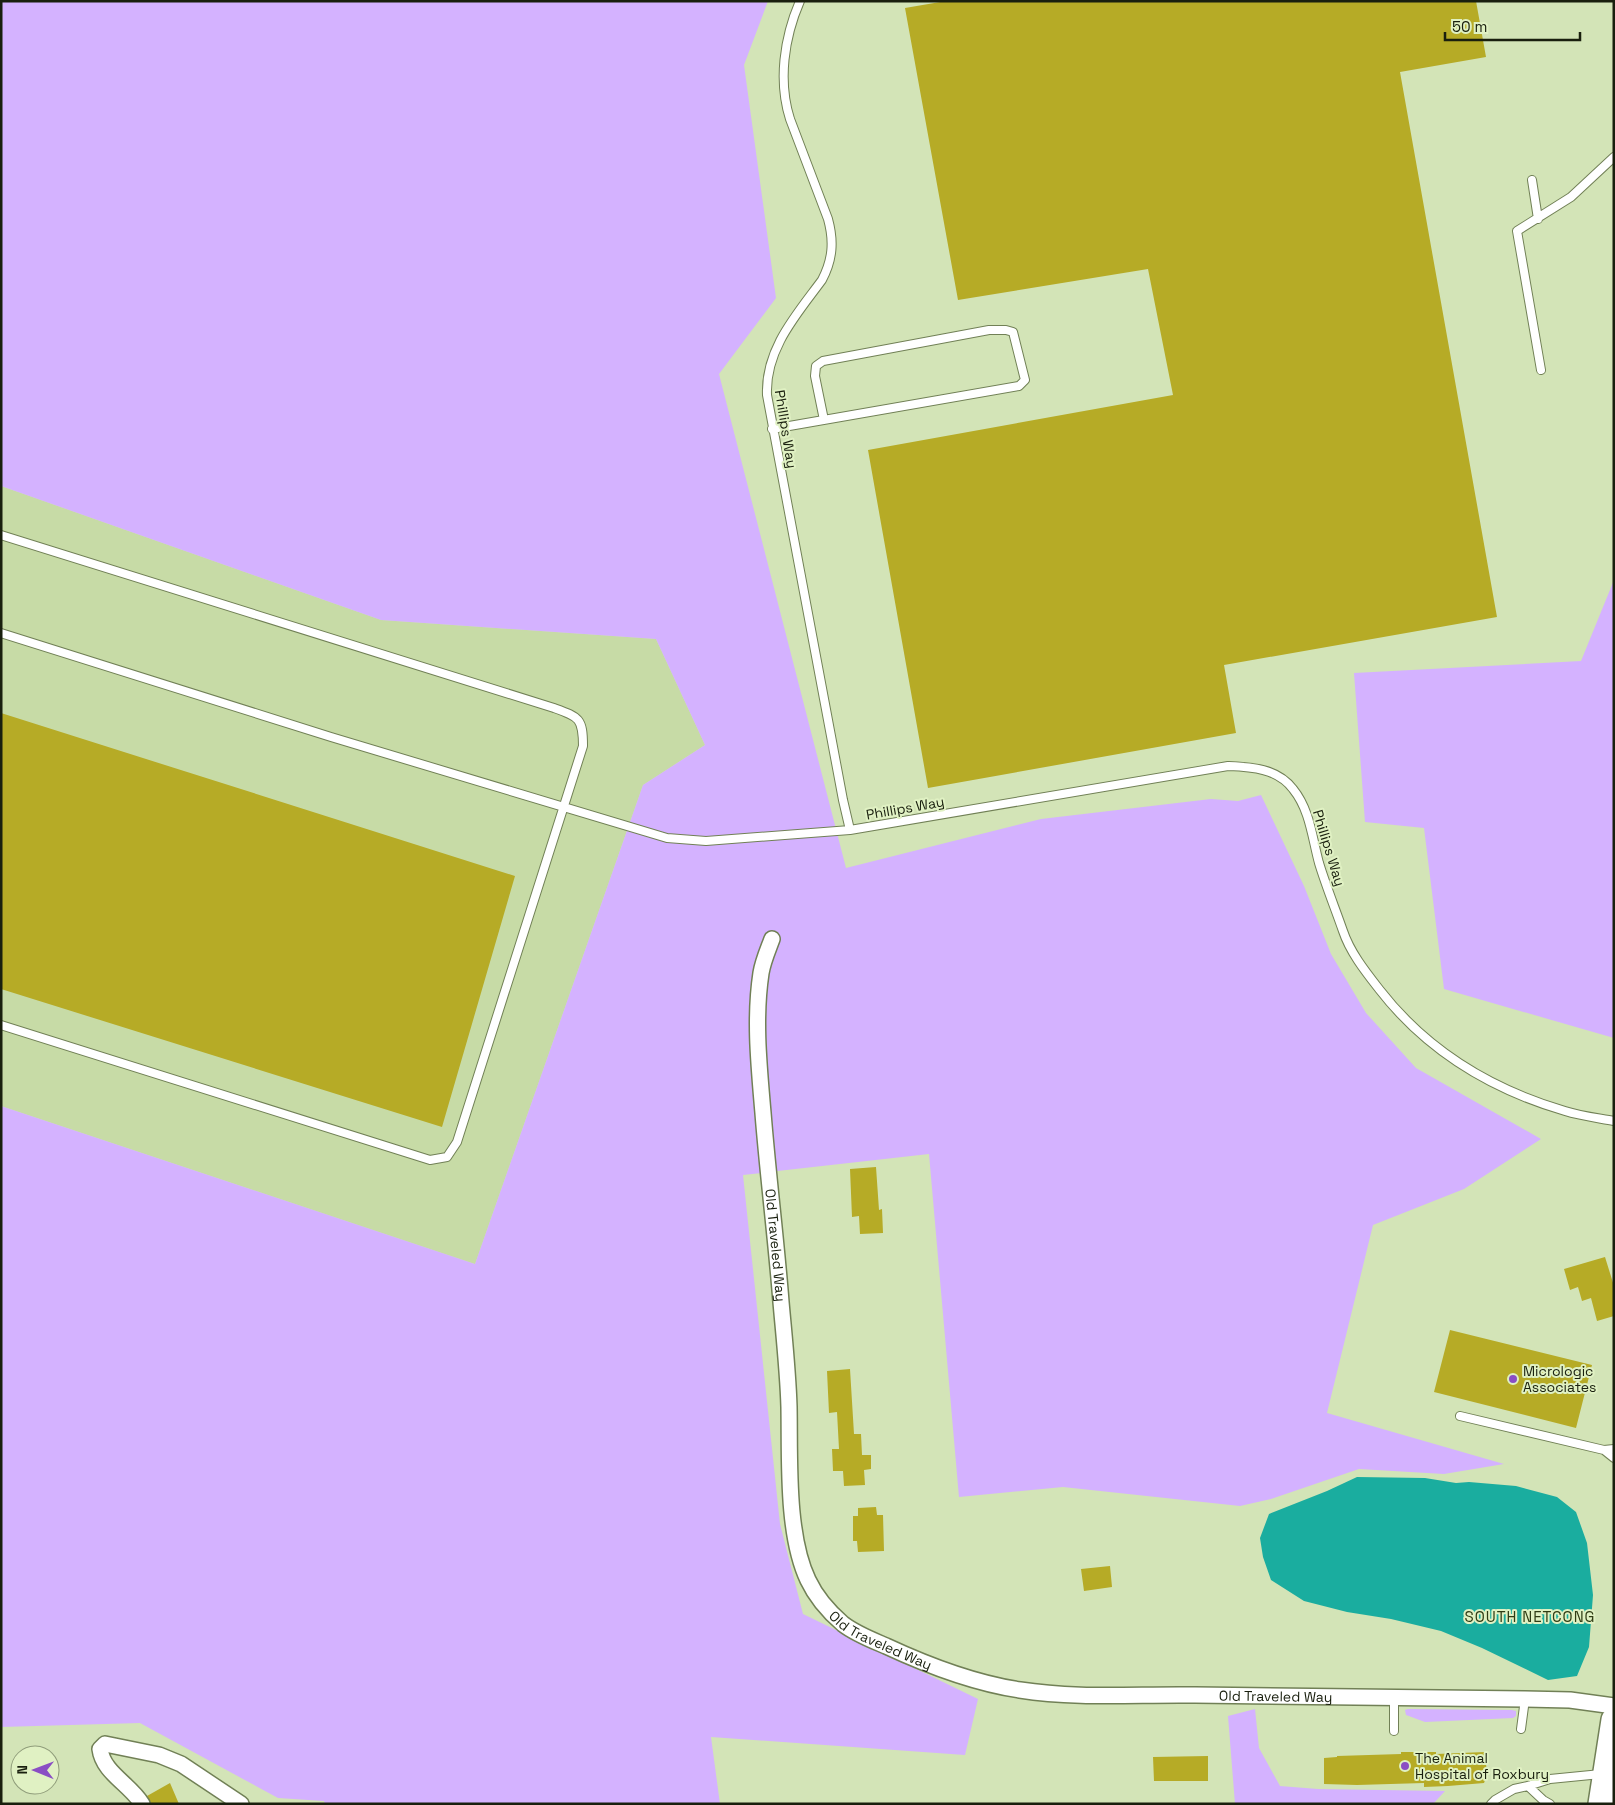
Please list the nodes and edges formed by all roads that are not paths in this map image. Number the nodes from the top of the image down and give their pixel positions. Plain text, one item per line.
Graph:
1 (800, 1) edge
2 (1614, 158) edge
3 (1532, 180) dead end
4 (1538, 219) junction
5 (1541, 370) dead end
6 (824, 420) junction
7 (772, 429) junction
8 (1, 535) edge
9 (1, 633) edge
10 (564, 807) junction
11 (850, 830) junction
12 (772, 939) dead end
13 (1, 1025) edge
14 (1614, 1121) edge
15 (1460, 1416) dead end
16 (1614, 1449) edge
17 (1604, 1450) junction
18 (1614, 1458) edge
19 (1394, 1698) junction
20 (1525, 1699) junction
21 (1614, 1706) edge
22 (1614, 1720) edge
23 (1521, 1729) dead end
24 (1394, 1731) dead end
25 (1606, 1774) junction
26 (1528, 1786) junction
27 (142, 1804) edge
28 (241, 1804) edge
29 (1491, 1804) edge
30 (1550, 1804) edge
31 (1601, 1804) edge

1 - 7 lane, Phillips Way
2 - 4 lane
3 - 4 lane
4 - 5 lane
6 - 6 lane
6 - 7 lane
7 - 11 lane, Phillips Way
8 - 10 lane
9 - 10 lane
10 - 11 lane
10 - 13 lane
11 - 14 lane, Phillips Way
12 - 19 street, Old Traveled Way
15 - 17 lane
16 - 17 lane
17 - 18 lane
19 - 20 street, Old Traveled Way
19 - 24 lane
20 - 21 street, Old Traveled Way
20 - 23 lane
22 - 25 main road
25 - 26 lane
25 - 31 main road
26 - 29 lane
26 - 30 lane
27 - 28 street

